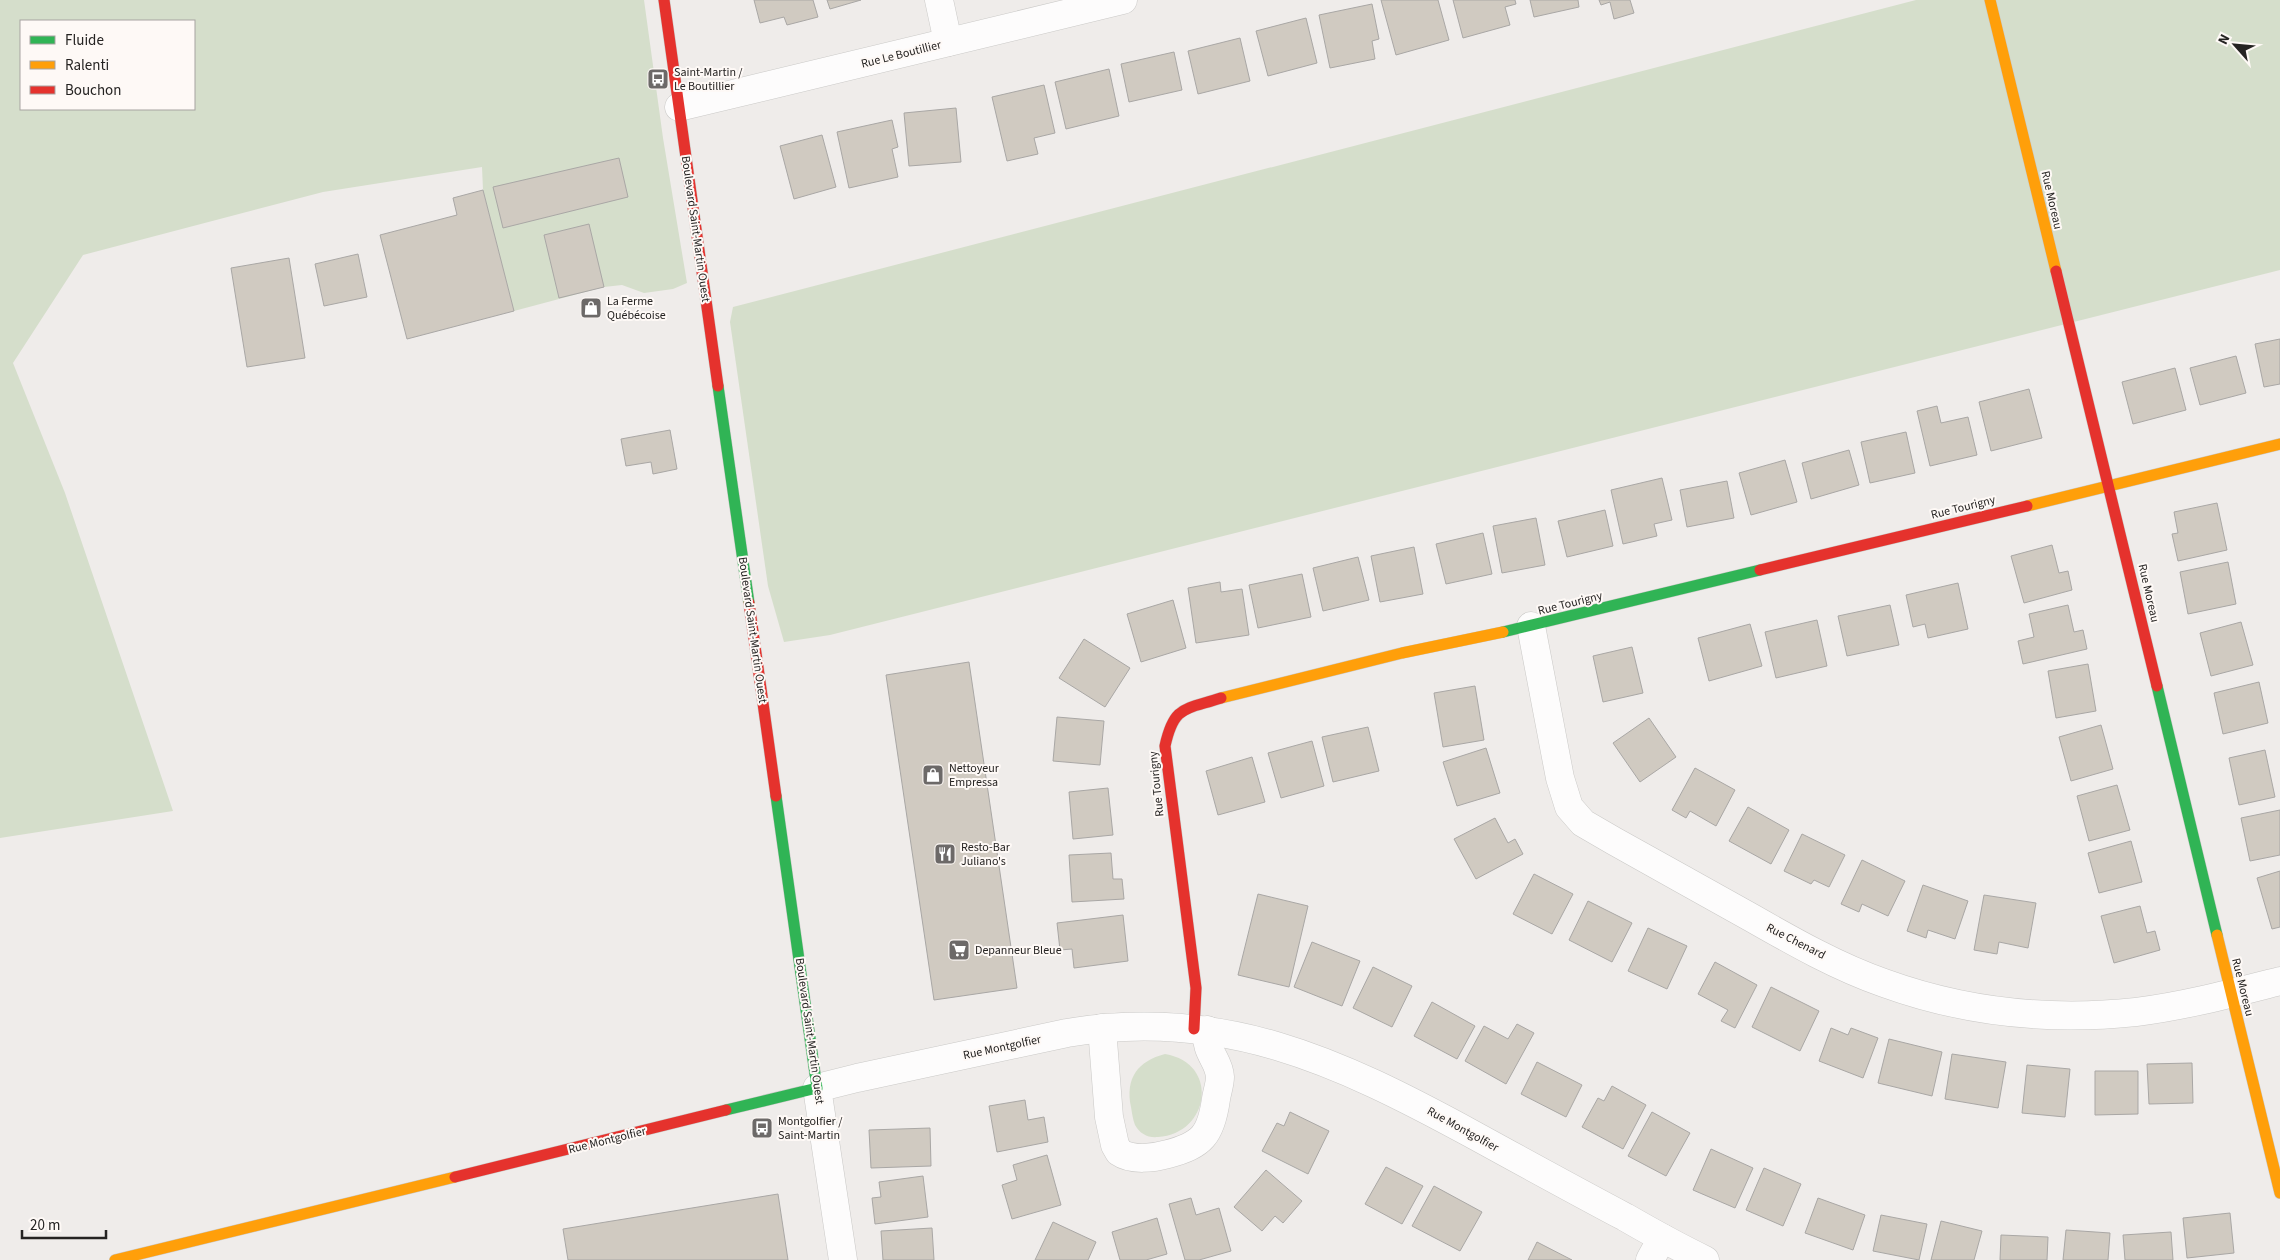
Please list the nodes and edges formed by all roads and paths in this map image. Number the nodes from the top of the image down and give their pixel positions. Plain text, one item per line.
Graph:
1 (664, 0) edge
2 (939, 0) edge
3 (1123, 0) edge
4 (1990, 0) edge
5 (948, 42) junction
6 (679, 108) junction
7 (2280, 444) edge
8 (2110, 486) junction
9 (1531, 626) junction
10 (2280, 981) edge
11 (2230, 993) junction
12 (1102, 1028) junction
13 (1200, 1029) junction
14 (816, 1088) junction
15 (2280, 1193) edge
16 (1656, 1249) edge
17 (115, 1260) edge
18 (843, 1260) edge
19 (1705, 1260) edge

1 - 6 street, Boulevard Saint-Martin Ouest
2 - 5 street
3 - 5 street, Rue Le Boutillier
4 - 8 street, Rue Moreau
5 - 6 street, Rue Le Boutillier
6 - 14 street, Boulevard Saint-Martin Ouest
7 - 8 street, Rue Tourigny
8 - 9 street, Rue Tourigny
8 - 11 street, Rue Moreau
9 - 11 street, Rue Chenard
9 - 13 street, Rue Tourigny
10 - 11 street, Rue Chenard
11 - 15 street, Rue Moreau
12 - 13 street, Rue Montgolfier
12 - 13 street
12 - 14 street, Rue Montgolfier
13 - 16 street, Rue Montgolfier
14 - 17 street, Rue Montgolfier
14 - 18 street, Boulevard Saint-Martin Ouest
16 - 19 street, Rue Montgolfier

